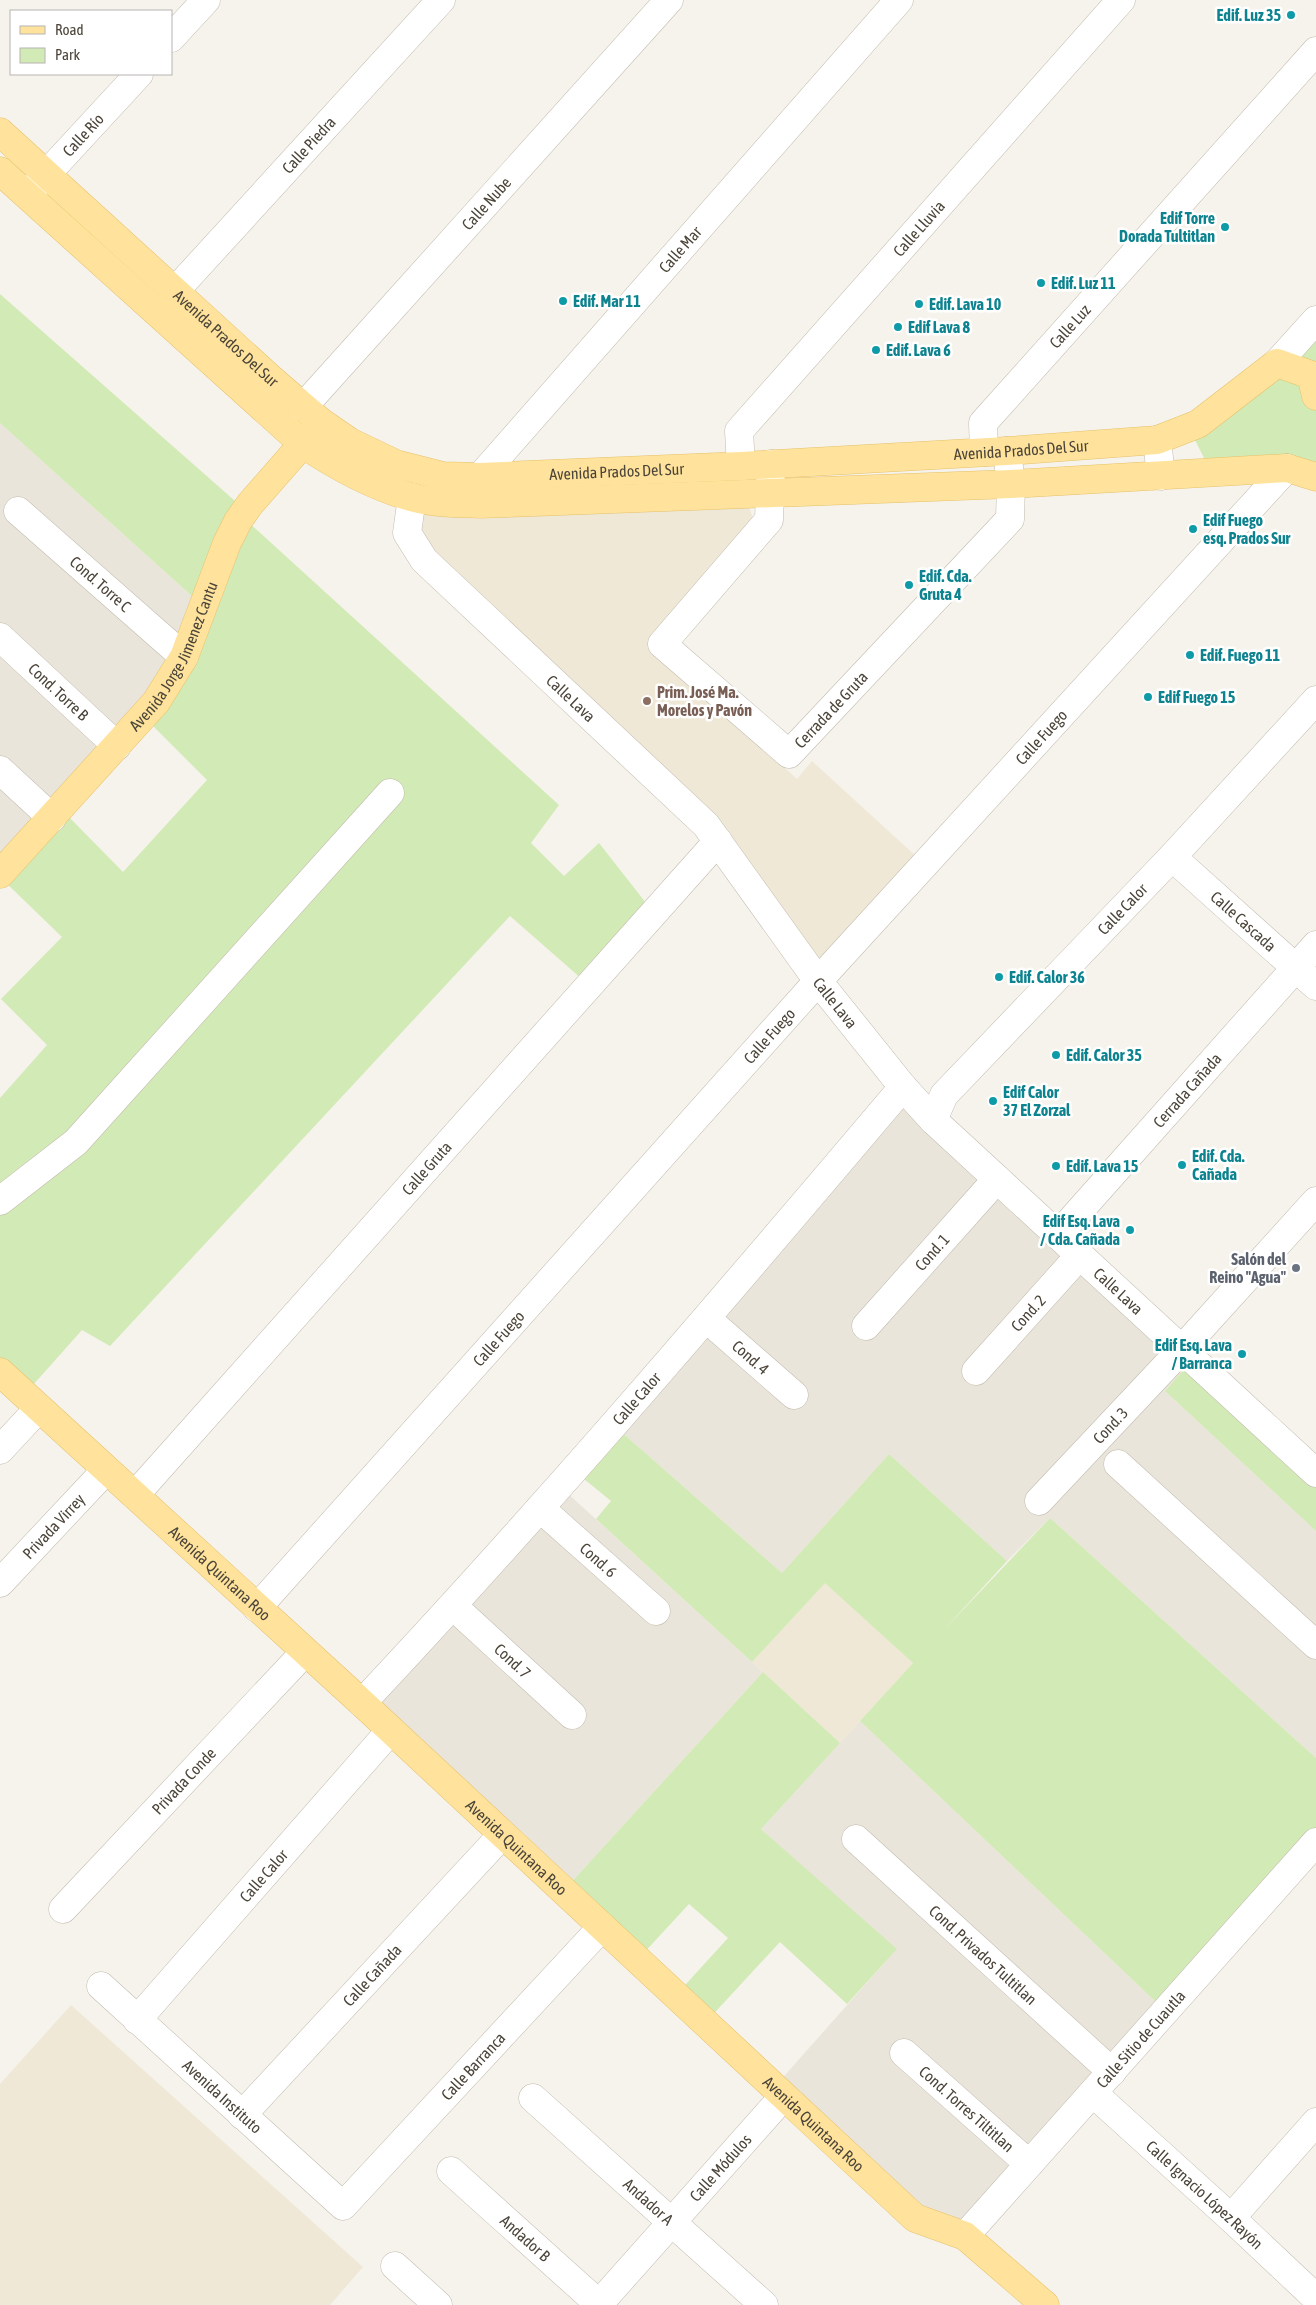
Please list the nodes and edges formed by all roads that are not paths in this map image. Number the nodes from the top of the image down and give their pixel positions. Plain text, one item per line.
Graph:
1 (206, 0) edge
2 (441, 0) edge
3 (669, 0) edge
4 (1121, 0) edge
5 (888, 4) edge
6 (172, 37) edge
7 (1316, 51) edge
8 (138, 75) edge
9 (0, 132) edge
10 (0, 171) edge
11 (47, 175) junction
12 (27, 196) junction
13 (175, 291) junction
14 (1316, 320) edge
15 (1277, 363) junction
16 (1314, 380) edge
17 (312, 414) junction
18 (1157, 440) junction
19 (303, 444) junction
20 (996, 451) junction
21 (772, 464) junction
22 (741, 466) junction
23 (1287, 468) junction
24 (1161, 476) junction
25 (480, 477) junction
26 (1316, 477) edge
27 (1011, 484) junction
28 (771, 493) junction
29 (412, 498) junction
30 (480, 504) junction
31 (18, 511) dead end
32 (0, 637) edge
33 (184, 657) junction
34 (1316, 700) edge
35 (118, 746) junction
36 (0, 770) edge
37 (390, 793) dead end
38 (52, 818) junction
39 (718, 840) junction
40 (1172, 857) junction
41 (0, 874) edge
42 (1316, 946) edge
43 (1296, 968) junction
44 (818, 981) junction
45 (1316, 986) edge
46 (903, 1087) junction
47 (933, 1120) junction
48 (997, 1179) junction
49 (0, 1201) edge
50 (1311, 1218) edge
51 (1058, 1235) junction
52 (1080, 1255) junction
53 (707, 1319) junction
54 (866, 1326) dead end
55 (1182, 1349) junction
56 (976, 1371) dead end
57 (0, 1372) edge
58 (794, 1395) dead end
59 (39, 1408) junction
60 (0, 1450) edge
61 (1118, 1464) dead end
62 (106, 1470) junction
63 (1316, 1473) edge
64 (135, 1496) junction
65 (1039, 1501) dead end
66 (540, 1508) junction
67 (0, 1583) edge
68 (453, 1606) junction
69 (257, 1608) junction
70 (656, 1611) dead end
71 (1316, 1645) edge
72 (305, 1652) junction
73 (362, 1703) junction
74 (572, 1715) dead end
75 (390, 1731) junction
76 (502, 1835) junction
77 (856, 1839) dead end
78 (1316, 1842) edge
79 (63, 1909) dead end
80 (602, 1927) junction
81 (101, 1986) dead end
82 (137, 2020) junction
83 (904, 2053) dead end
84 (1112, 2072) junction
85 (1093, 2093) junction
86 (783, 2097) junction
87 (533, 2098) dead end
88 (242, 2115) junction
89 (1316, 2122) edge
90 (1029, 2164) junction
91 (451, 2171) dead end
92 (343, 2206) joint
93 (1231, 2218) junction
94 (672, 2222) junction
95 (965, 2236) junction
96 (394, 2266) dead end
97 (1316, 2298) edge
98 (438, 2305) edge
99 (599, 2305) edge
100 (764, 2305) edge
101 (1045, 2305) edge

1 - 6 street
2 - 13 street, Calle Piedra
3 - 17 street, Calle Nube
4 - 22 street, Calle Lluvia
5 - 25 street, Calle Mar
7 - 20 street, Calle Luz
8 - 11 street, Calle Río
9 - 11 main road, Avenida Prados Del Sur
10 - 12 main road, Avenida Prados Del Sur
11 - 12 street, Calle Río
11 - 13 main road, Avenida Prados Del Sur
12 - 19 main road, Avenida Prados Del Sur
13 - 17 main road, Avenida Prados Del Sur
14 - 15 street
15 - 16 main road
15 - 18 main road, Avenida Prados Del Sur
17 - 19 main road, Avenida Jorge Jimenez Cantu
17 - 25 main road, Avenida Prados Del Sur
18 - 20 main road, Avenida Prados Del Sur
18 - 24 street
19 - 29 main road, Avenida Prados Del Sur
19 - 33 main road, Avenida Jorge Jimenez Cantu
20 - 21 main road, Avenida Prados Del Sur
20 - 27 street, Cerrada de Gruta
21 - 22 main road, Avenida Prados Del Sur
21 - 28 street, Cerrada de Gruta
22 - 25 main road, Avenida Prados Del Sur
23 - 24 main road, Avenida Prados Del Sur
23 - 26 main road, Avenida Prados Del Sur
23 - 44 street, Calle Fuego
24 - 27 main road, Avenida Prados Del Sur
25 - 30 street
27 - 28 main road, Avenida Prados Del Sur
27 - 28 street, Cerrada de Gruta
28 - 30 main road, Avenida Prados Del Sur
29 - 30 main road, Avenida Prados Del Sur
29 - 39 street, Calle Lava
31 - 33 street, Cond. Torre C
32 - 35 street, Cond. Torre B
33 - 35 main road, Avenida Jorge Jimenez Cantu
34 - 40 street, Calle Calor
35 - 38 main road, Avenida Jorge Jimenez Cantu
36 - 38 street
37 - 49 street
38 - 41 main road, Avenida Jorge Jimenez Cantu
39 - 44 street, Calle Lava
39 - 64 street, Calle Gruta
40 - 43 street, Calle Cascada
40 - 47 street, Calle Calor
42 - 43 street, Cerrada Cañada
43 - 45 street, Calle Cascada
43 - 51 street, Cerrada Cañada
44 - 46 street, Calle Lava
44 - 69 street, Calle Fuego
46 - 47 street, Calle Lava
46 - 53 street, Calle Calor
47 - 48 street, Calle Lava
48 - 51 street, Calle Lava
48 - 54 street, Cond. 1
50 - 55 street, Cond. 3
51 - 52 street, Calle Lava
52 - 55 street, Calle Lava
52 - 56 street, Cond. 2
53 - 58 street, Cond. 4
53 - 66 street, Calle Calor
55 - 63 street, Calle Lava
55 - 65 street, Cond. 3
57 - 59 main road, Avenida Quintana Roo
59 - 60 street
59 - 62 main road, Avenida Quintana Roo
61 - 71 street
62 - 64 main road, Avenida Quintana Roo
62 - 67 street, Privada Virrey
64 - 69 main road, Avenida Quintana Roo
66 - 68 street, Calle Calor
66 - 70 street, Cond. 6
68 - 73 street, Calle Calor
68 - 74 street, Cond. 7
69 - 72 main road, Avenida Quintana Roo
72 - 73 main road, Avenida Quintana Roo
72 - 79 street, Privada Conde
73 - 75 main road, Avenida Quintana Roo
75 - 76 main road, Avenida Quintana Roo
75 - 82 street, Calle Calor
76 - 80 main road, Avenida Quintana Roo
76 - 88 street, Calle Cañada
77 - 84 street, Cond. Privados Tultitlan
78 - 84 street, Calle Sitio de Cuautla
80 - 86 main road, Avenida Quintana Roo
80 - 92 street, Calle Barranca
81 - 82 street, Avenida Instituto
82 - 88 street, Avenida Instituto
83 - 90 street, Cond. Torres Tiltitlan
84 - 85 street, Calle Sitio de Cuautla
85 - 90 street, Calle Sitio de Cuautla
85 - 93 street, Calle Ignacio López Rayón
86 - 94 street, Calle Módulos
86 - 95 main road, Avenida Quintana Roo
87 - 94 street, Andador A
88 - 92 street, Avenida Instituto
89 - 93 street
90 - 95 street, Calle Sitio de Cuautla
91 - 99 street, Andador B
93 - 97 street, Calle Ignacio López Rayón
94 - 99 street, Calle Módulos
94 - 100 street, Andador A
95 - 101 main road, Avenida Quintana Roo
96 - 98 street

